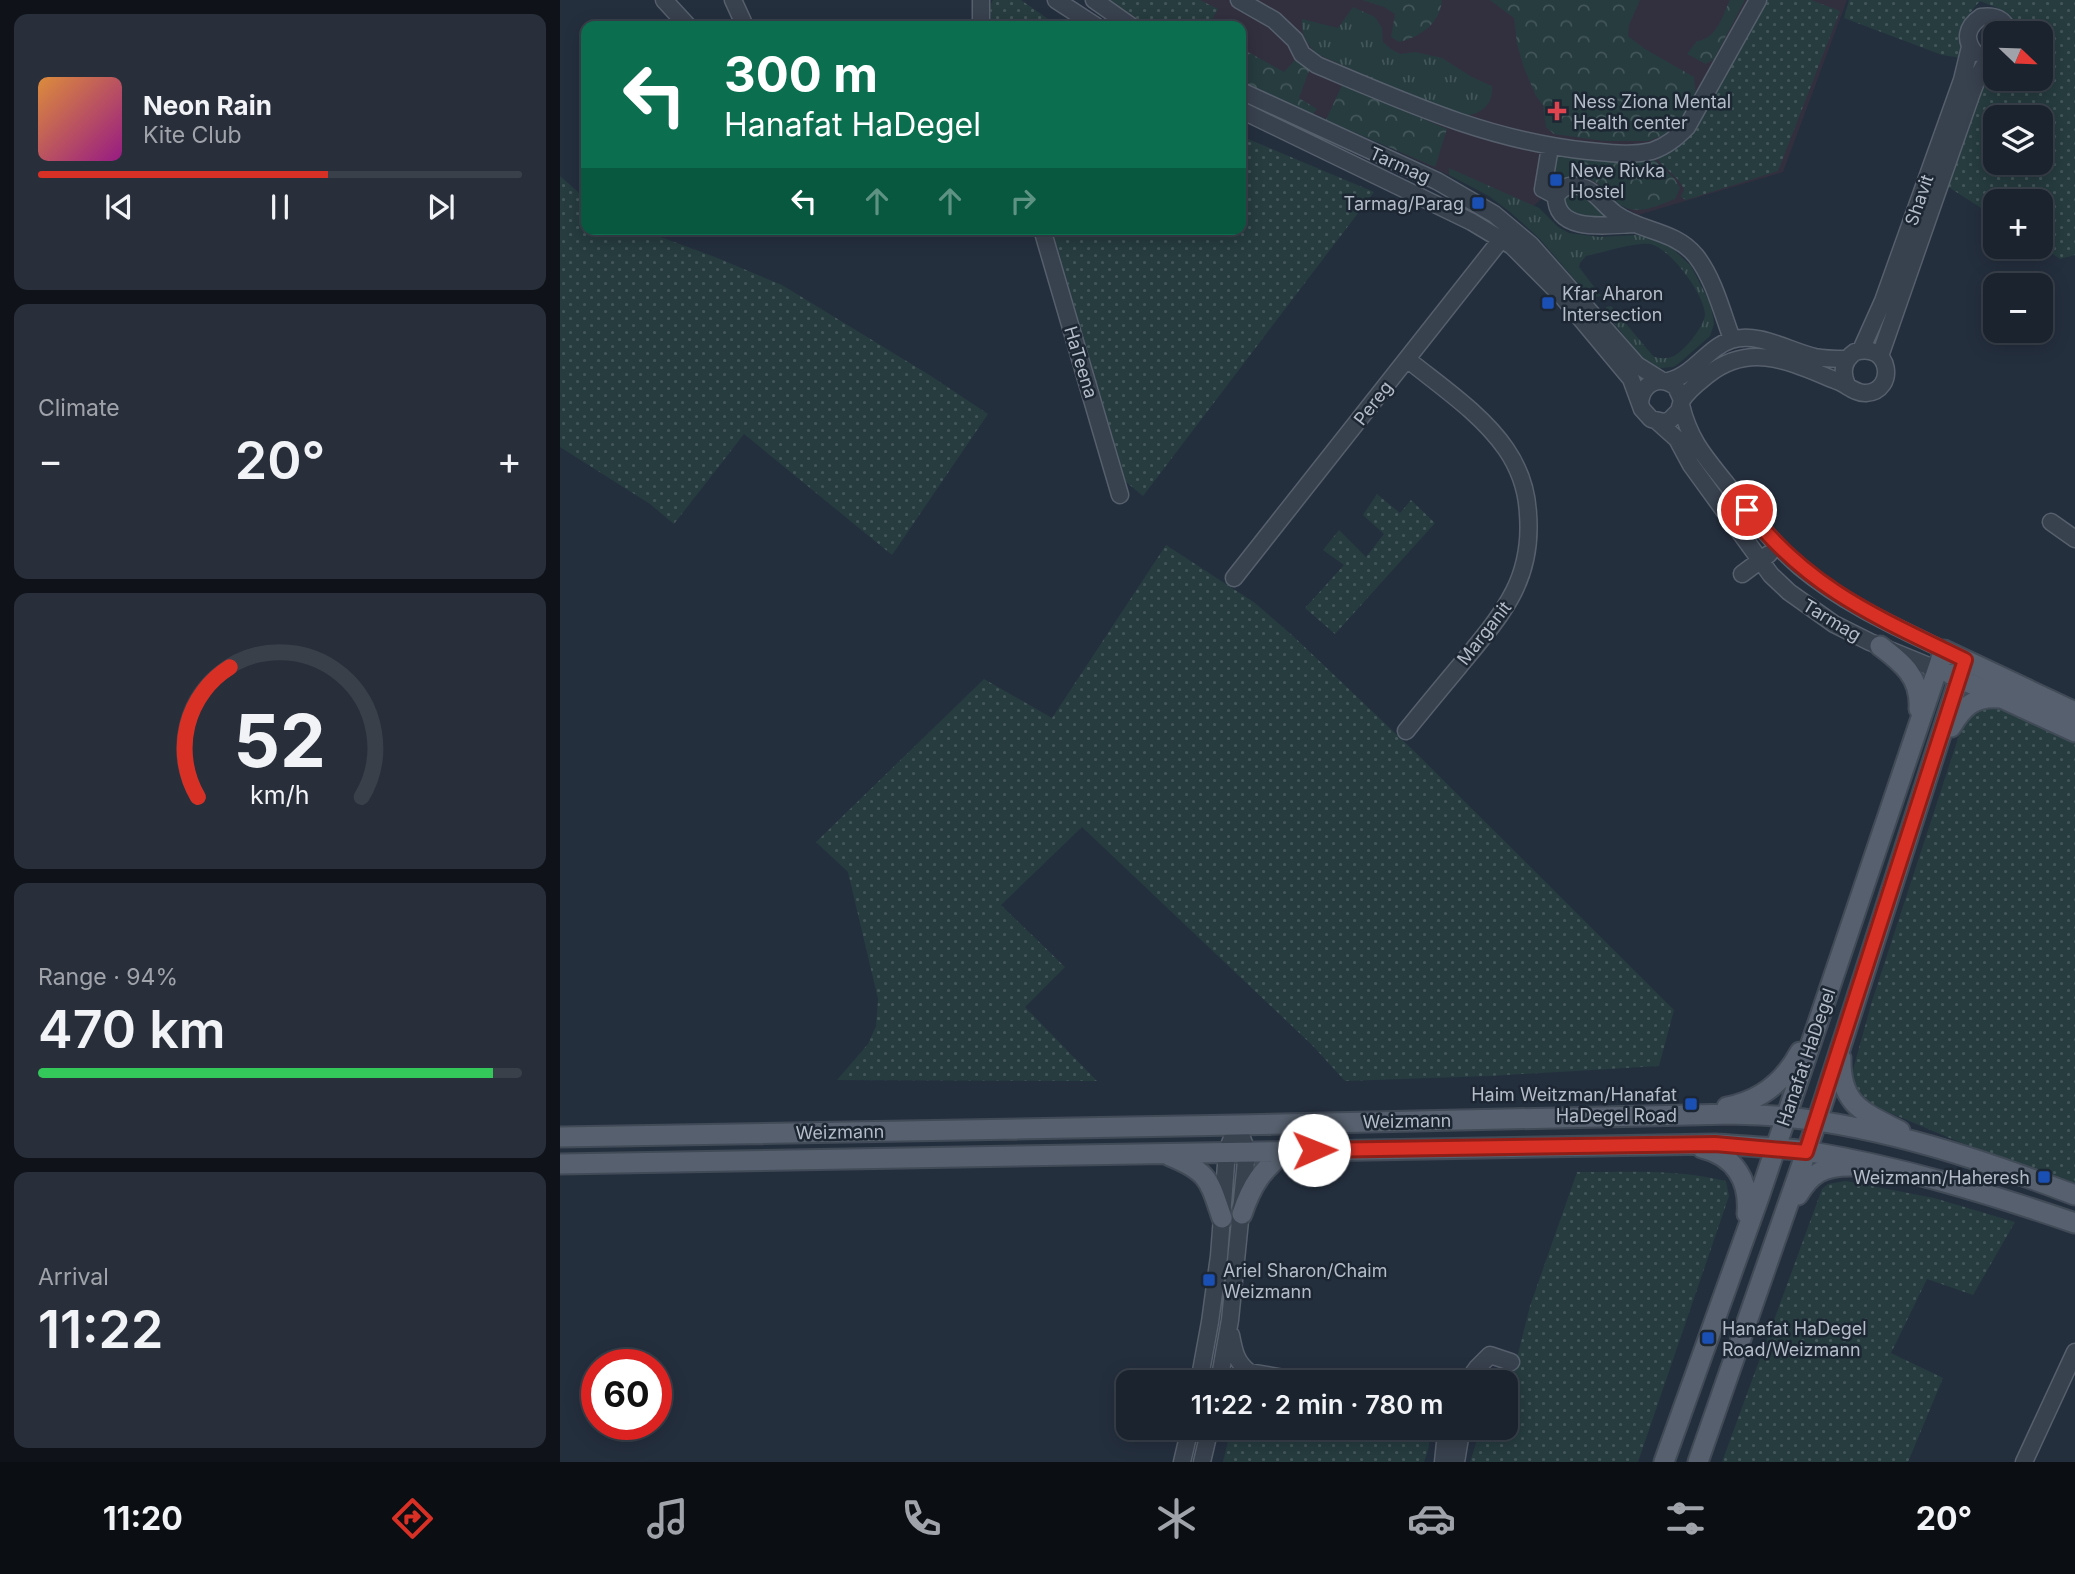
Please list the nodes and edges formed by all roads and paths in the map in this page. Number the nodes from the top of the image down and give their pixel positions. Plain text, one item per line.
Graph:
1 (664, 0) edge
2 (733, 0) edge
3 (1056, 0) edge
4 (1094, 0) edge
5 (1758, 0) edge
6 (981, 1) edge
7 (1242, 1) edge
8 (683, 21) edge
9 (743, 21) edge
10 (981, 21) edge
11 (1088, 21) edge
12 (1124, 21) edge
13 (2003, 21) edge
14 (1970, 47) junction
15 (1983, 57) edge
16 (1983, 69) edge
17 (1246, 93) edge
18 (1246, 112) edge
19 (1550, 147) junction
20 (1556, 197) junction
21 (1634, 224) junction
22 (1506, 233) junction
23 (1044, 235) edge
24 (1732, 339) junction
25 (1854, 355) junction
26 (1880, 356) junction
27 (1407, 359) junction
28 (1665, 381) junction
29 (1847, 385) junction
30 (1640, 402) junction
31 (1682, 403) junction
32 (1658, 422) junction
33 (1120, 495) dead end
34 (2051, 522) dead end
35 (2075, 539) edge
36 (1780, 548) junction
37 (1760, 559) junction
38 (1742, 574) dead end
39 (1234, 578) dead end
40 (1880, 646) junction
41 (1944, 650) junction
42 (1936, 669) junction
43 (1963, 669) junction
44 (2001, 698) junction
45 (2075, 712) edge
46 (1918, 723) junction
47 (1406, 731) dead end
48 (2075, 732) edge
49 (1928, 776) junction
50 (1831, 984) junction
51 (1842, 1044) junction
52 (1682, 1115) junction
53 (1786, 1116) junction
54 (1817, 1121) junction
55 (1237, 1125) junction
56 (560, 1137) edge
57 (1688, 1144) junction
58 (1932, 1147) junction
59 (1775, 1148) junction
60 (1287, 1150) junction
61 (1247, 1151) junction
62 (1162, 1152) junction
63 (1227, 1152) junction
64 (1806, 1152) junction
65 (560, 1164) edge
66 (1879, 1167) junction
67 (2075, 1195) edge
68 (1242, 1214) junction
69 (1222, 1218) junction
70 (2075, 1223) edge
71 (1776, 1240) junction
72 (1743, 1241) junction
73 (1229, 1326) junction
74 (2075, 1352) edge
75 (1511, 1362) dead end
76 (1201, 1370) edge
77 (1221, 1370) edge
78 (1247, 1370) edge
79 (1476, 1370) edge
80 (1187, 1440) edge
81 (1207, 1440) edge
82 (1451, 1440) edge
83 (1455, 1440) edge
84 (1182, 1462) edge
85 (1202, 1462) edge
86 (1443, 1462) edge
87 (1456, 1462) edge
88 (1664, 1462) edge
89 (1698, 1462) edge
90 (2024, 1462) edge

1 - 8 street
2 - 9 street
3 - 11 street
4 - 12 street
5 - 19 street
6 - 10 street
7 - 19 street
13 - 14 street, Shavit
14 - 15 street
14 - 25 street, Shavit
16 - 26 street, Shavit
17 - 22 street, Tarmag
18 - 22 street, Tarmag
19 - 20 street
20 - 21 street
20 - 21 street
21 - 24 street
22 - 27 street, Pereg
22 - 28 street, Tarmag
22 - 30 street, Tarmag
23 - 33 street, HaTeena
24 - 25 street
24 - 28 street
25 - 26 street
25 - 29 street
26 - 29 street
27 - 39 street, Pereg
27 - 47 street, Marganit
28 - 30 street
28 - 31 street
29 - 31 street
30 - 32 street
31 - 32 street
31 - 36 street, Tarmag
32 - 37 street, Tarmag
34 - 35 street
36 - 37 street
36 - 41 street, Tarmag
37 - 38 street
37 - 40 street, Tarmag
40 - 42 street, Tarmag
40 - 46 main road
41 - 42 main road, Hanafat HaDegel
41 - 43 main road, Tarmag
42 - 43 main road, Tarmag
42 - 46 main road, Hanafat HaDegel
43 - 44 main road, Tarmag
43 - 45 main road, Tarmag
43 - 49 main road, Hanafat HaDegel
44 - 48 main road, Tarmag
44 - 49 main road
46 - 50 main road, Hanafat HaDegel
49 - 51 main road, Hanafat HaDegel
50 - 52 main road
50 - 53 main road, Hanafat HaDegel
51 - 54 main road, Hanafat HaDegel
51 - 58 main road
52 - 53 main road, Weizmann
52 - 55 main road, Weizmann
53 - 54 main road, Weizmann
53 - 59 main road, Hanafat HaDegel
54 - 58 main road, Weizmann
54 - 64 main road, Hanafat HaDegel
55 - 56 main road, Weizmann
55 - 61 street
55 - 63 street
57 - 59 main road, Weizmann
57 - 60 main road, Weizmann
57 - 72 main road
58 - 67 main road, Weizmann
59 - 64 main road, Weizmann
59 - 72 main road, Hanafat HaDegel
60 - 61 main road, Weizmann
60 - 68 main road
61 - 63 main road, Weizmann
61 - 68 street
62 - 63 main road, Weizmann
62 - 65 main road, Weizmann
62 - 69 main road
63 - 69 street
64 - 66 main road, Weizmann
64 - 71 main road, Hanafat HaDegel
66 - 70 main road, Weizmann
66 - 71 main road
68 - 73 street
69 - 76 street
71 - 89 main road, Hanafat HaDegel
72 - 88 main road, Hanafat HaDegel
73 - 77 street
73 - 78 street
74 - 90 street
75 - 79 street
80 - 84 street
81 - 85 street
82 - 86 street
83 - 87 street

